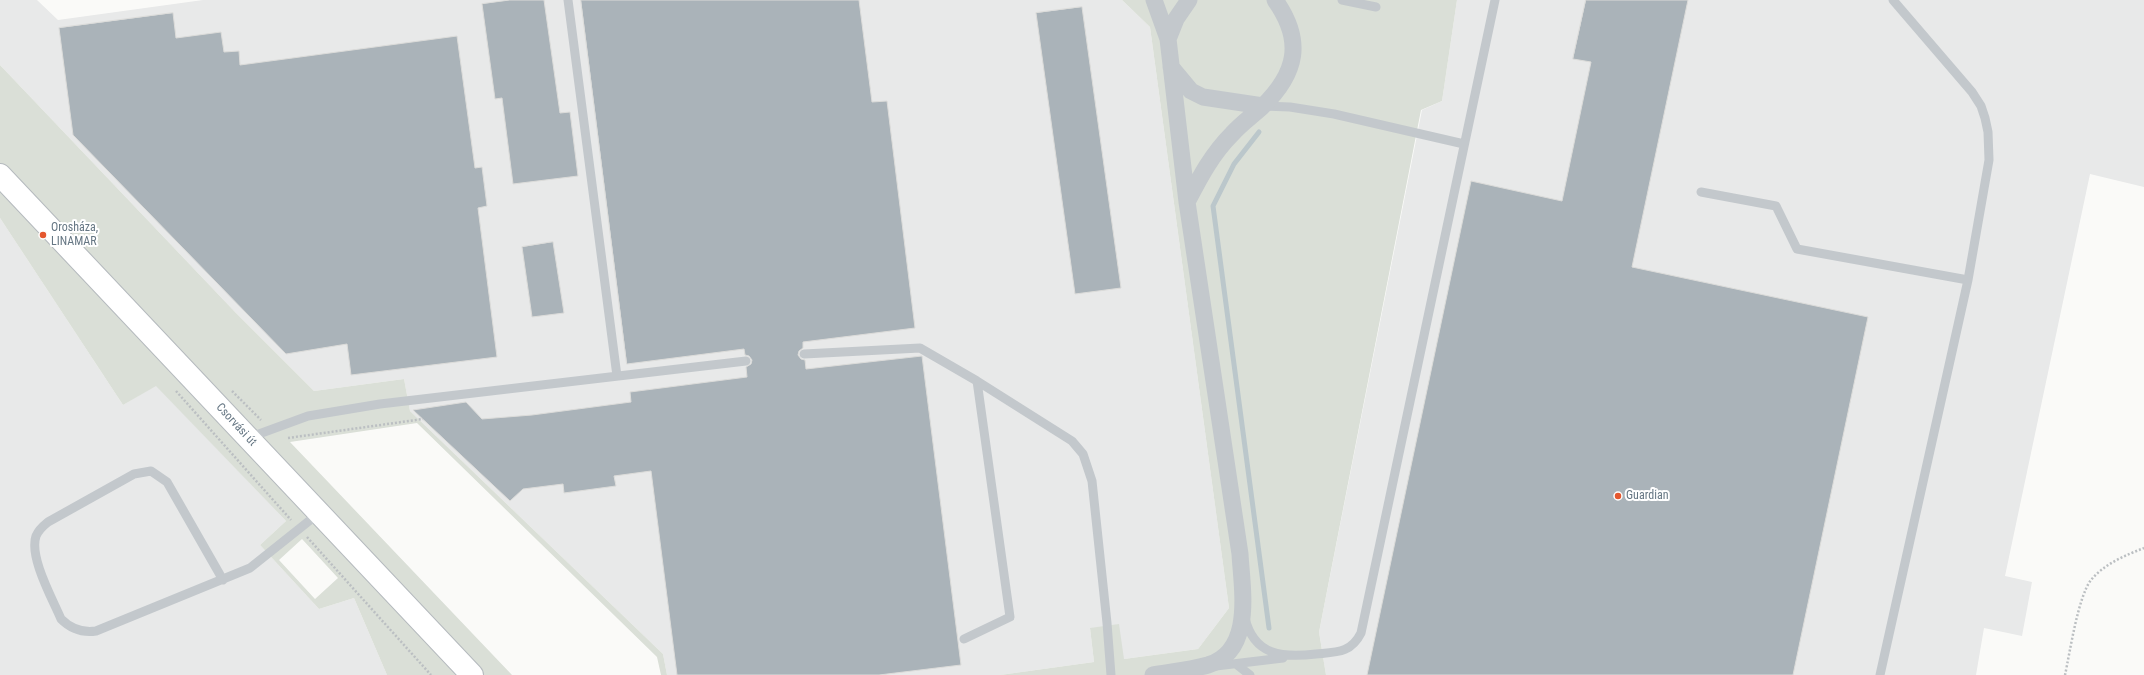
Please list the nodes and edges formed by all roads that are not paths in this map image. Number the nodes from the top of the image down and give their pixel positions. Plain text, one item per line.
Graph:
1 (568, 0) edge
2 (1154, 0) edge
3 (1189, 0) edge
4 (1275, 0) edge
5 (1342, 0) edge
6 (1495, 0) edge
7 (1893, 0) edge
8 (1376, 7) dead end
9 (1168, 40) junction
10 (1171, 67) junction
11 (1263, 106) junction
12 (1464, 144) junction
13 (0, 175) edge
14 (1702, 192) dead end
15 (1187, 202) junction
16 (1968, 280) junction
17 (804, 354) dead end
18 (746, 361) dead end
19 (617, 376) junction
20 (977, 381) junction
21 (248, 438) junction
22 (319, 513) junction
23 (223, 580) junction
24 (1243, 610) junction
25 (964, 639) dead end
26 (1297, 657) junction
27 (1236, 664) junction
28 (1187, 670) junction
29 (472, 675) edge
30 (1110, 675) edge
31 (1153, 675) edge
32 (1250, 675) edge
33 (1880, 675) edge

1 - 19 lane
2 - 9 street
3 - 9 street
4 - 11 street
5 - 8 lane
6 - 12 lane
7 - 16 lane
9 - 10 street
10 - 11 street
10 - 15 street
11 - 12 lane
11 - 15 street
12 - 26 lane
13 - 21 main road, Csorvási út
14 - 16 lane
15 - 24 street
16 - 33 lane
17 - 20 lane
18 - 19 lane
19 - 21 lane
20 - 25 lane
20 - 30 lane
21 - 22 main road, Csorvási út
22 - 23 lane
22 - 29 main road, Csorvási út
23 - 23 lane
24 - 26 lane
24 - 28 street
26 - 27 lane
27 - 28 lane
27 - 32 lane
28 - 31 street

